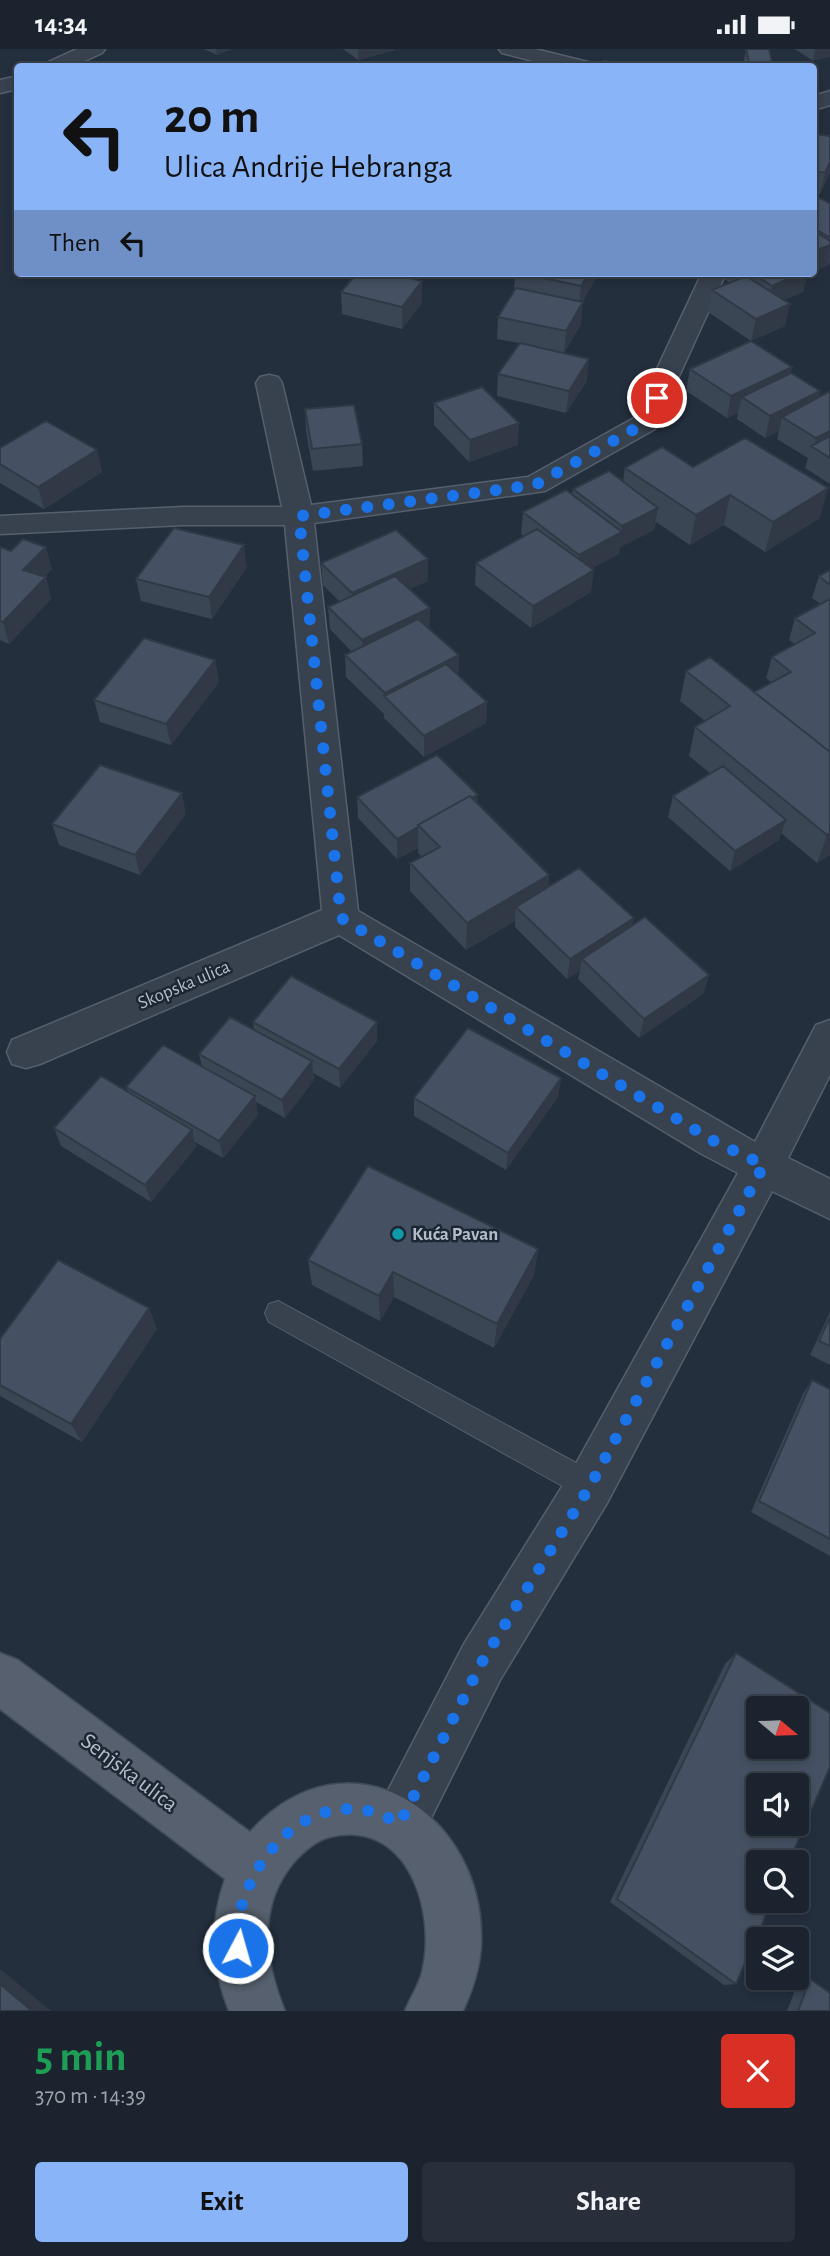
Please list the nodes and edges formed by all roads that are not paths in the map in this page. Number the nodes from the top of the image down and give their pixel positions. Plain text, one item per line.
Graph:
1 (95, 49) edge
2 (509, 49) edge
3 (62, 63) edge
4 (568, 63) edge
5 (713, 277) edge
6 (269, 383) dead end
7 (299, 516) junction
8 (0, 525) edge
9 (341, 918) junction
10 (830, 1035) edge
11 (26, 1052) dead end
12 (764, 1165) junction
13 (830, 1200) edge
14 (278, 1313) dead end
15 (590, 1486) junction
16 (0, 1678) edge
17 (400, 1823) junction
18 (256, 1869) junction
19 (442, 2008) edge
20 (257, 2011) edge

1 - 3 street
2 - 4 street
5 - 7 street
6 - 7 street
7 - 8 street
7 - 9 street
9 - 11 street, Skopska ulica
9 - 12 street
10 - 12 street
12 - 13 street
12 - 15 street
14 - 15 lane
15 - 17 street
16 - 18 main road, Senjska ulica
17 - 18 main road
17 - 19 main road
18 - 20 main road

